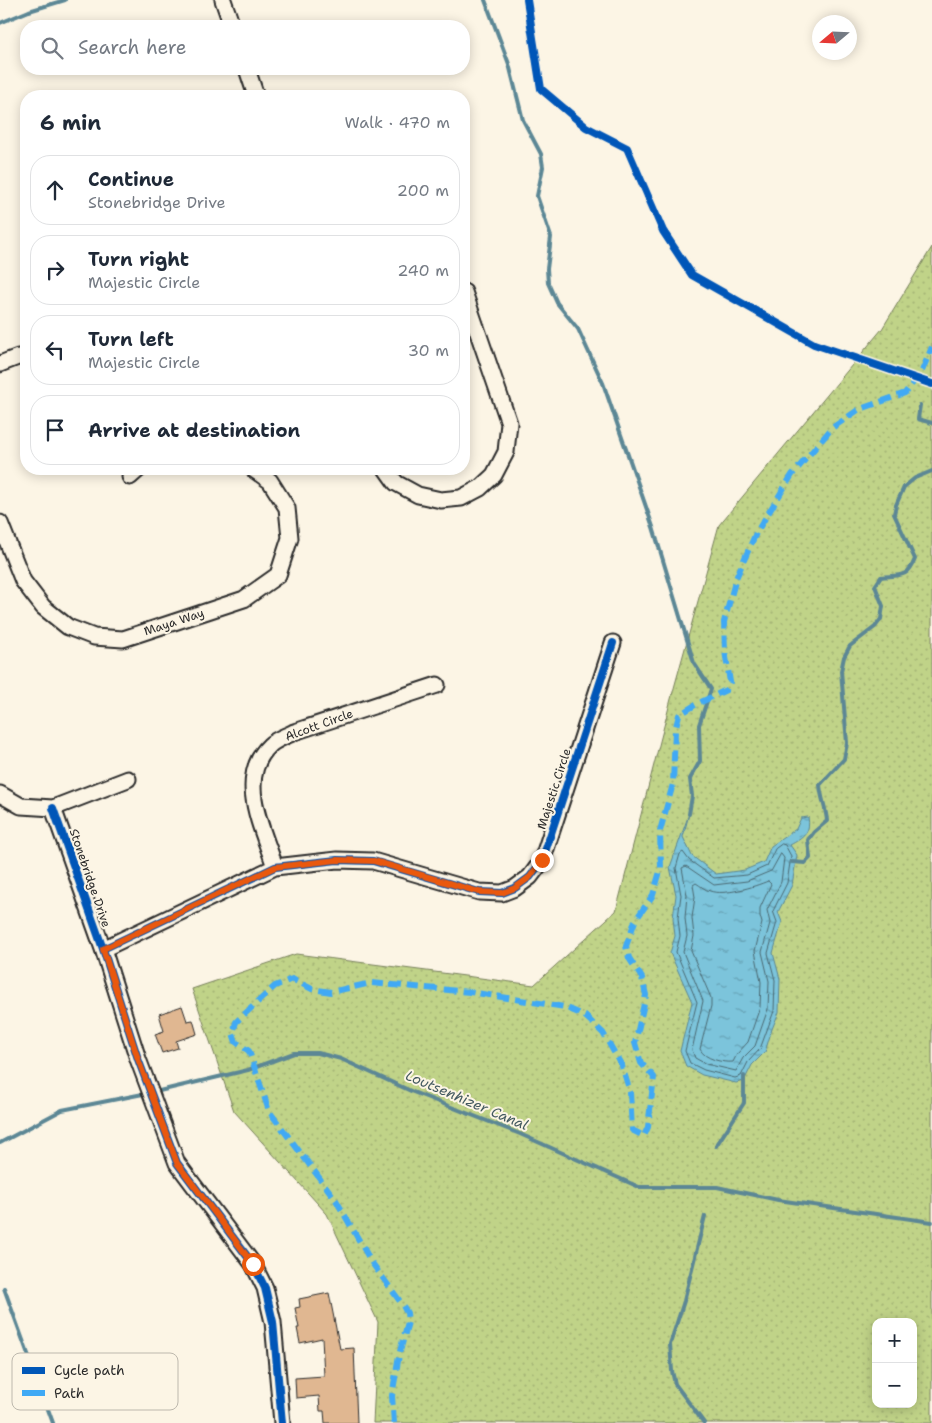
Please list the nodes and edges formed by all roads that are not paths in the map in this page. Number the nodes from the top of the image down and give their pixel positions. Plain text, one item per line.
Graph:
1 (223, 0) edge
2 (230, 20) edge
3 (249, 75) edge
4 (254, 90) edge
5 (470, 309) edge
6 (20, 357) edge
7 (0, 364) edge
8 (262, 475) edge
9 (391, 475) edge
10 (0, 524) edge
11 (613, 643) dead end
12 (436, 685) dead end
13 (128, 779) dead end
14 (0, 794) edge
15 (54, 808) junction
16 (275, 867) junction
17 (103, 949) junction
18 (282, 1423) edge

1 - 2 street
3 - 4 street
5 - 9 street
6 - 7 street
8 - 10 street, Maya Way
11 - 16 street, Majestic Circle
12 - 16 street, Alcott Circle
13 - 15 street
14 - 15 street
15 - 17 street, Stonebridge Drive
16 - 17 street, Majestic Circle
17 - 18 street, Stonebridge Drive

